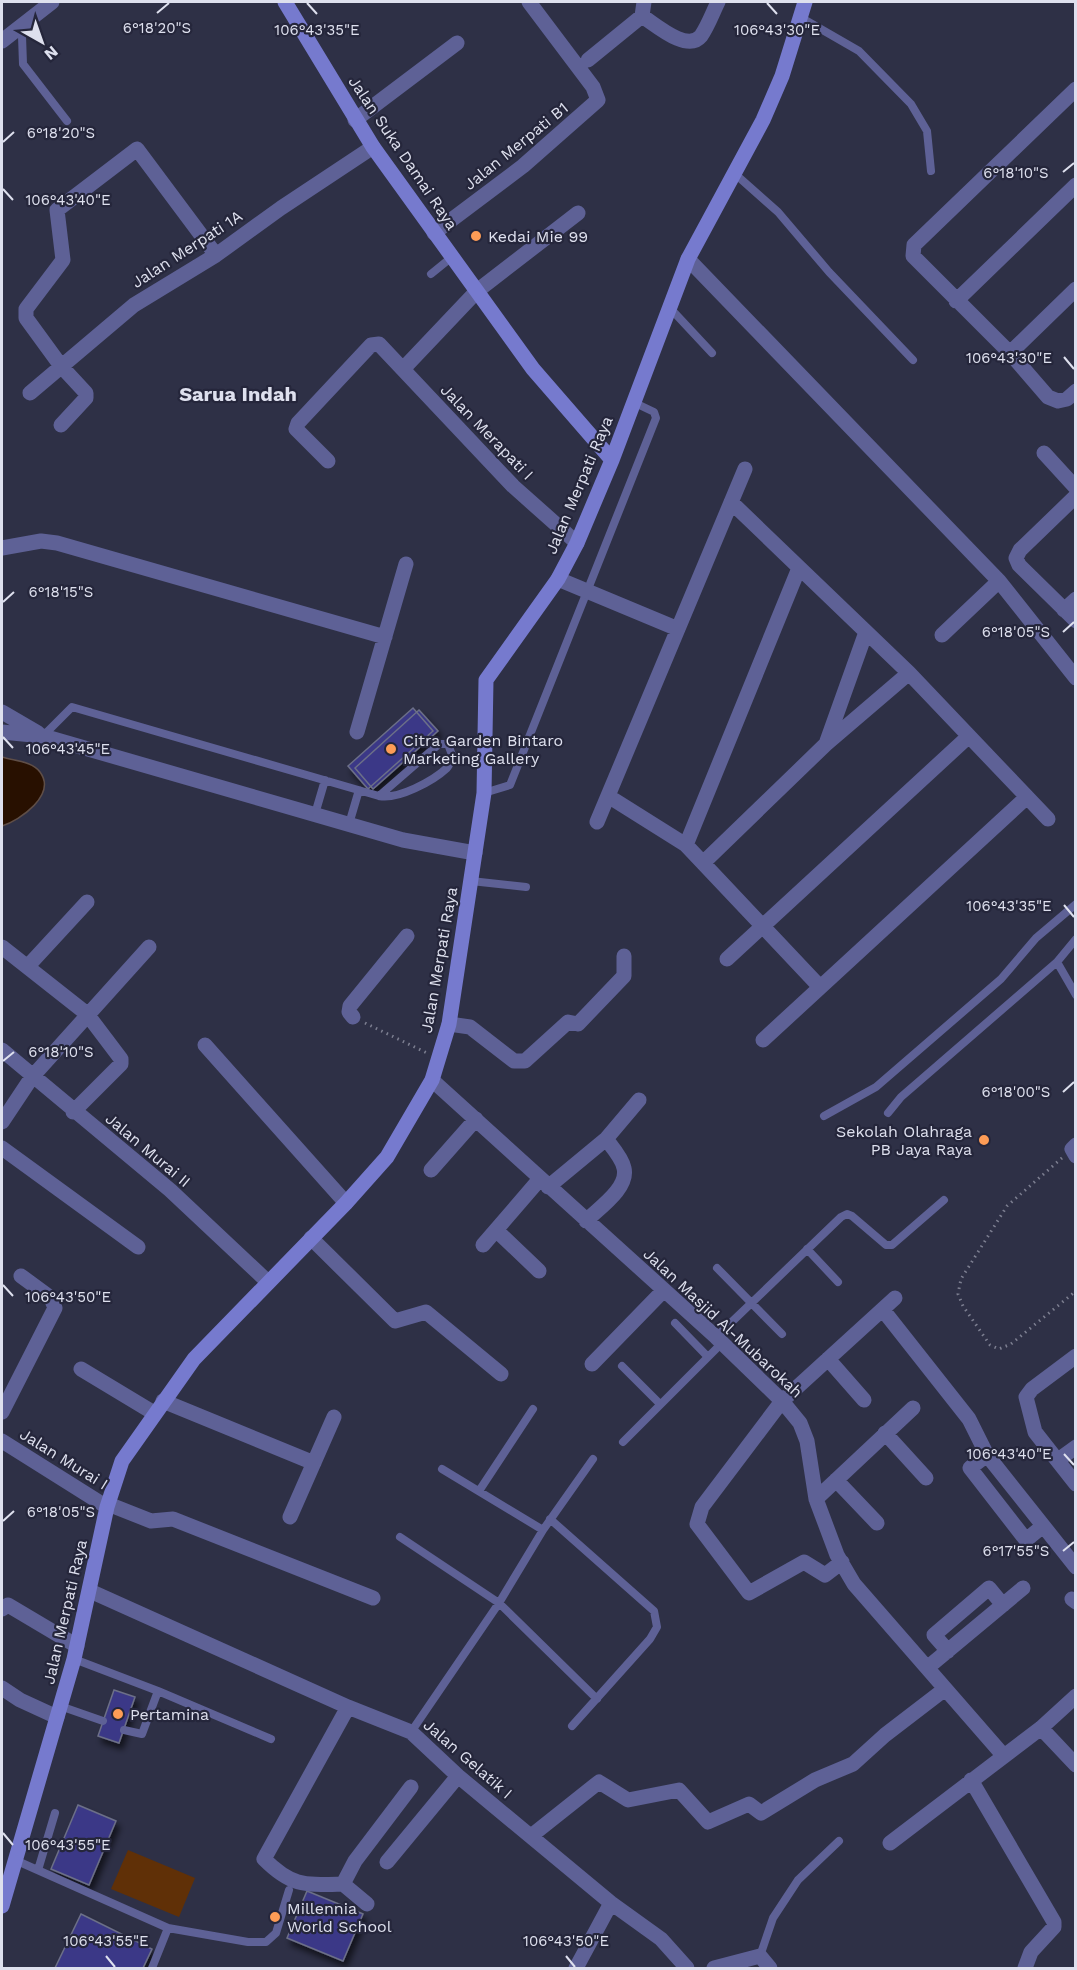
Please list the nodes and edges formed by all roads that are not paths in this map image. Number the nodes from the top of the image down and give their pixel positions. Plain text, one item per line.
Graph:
1 (52, 2) edge
2 (285, 2) edge
3 (529, 2) edge
4 (718, 2) edge
5 (805, 2) edge
6 (643, 9) edge
7 (800, 17) junction
8 (19, 27) junction
9 (2, 41) edge
10 (457, 43) dead end
11 (588, 60) dead end
12 (1076, 89) edge
13 (355, 120) junction
14 (67, 121) dead end
15 (373, 147) junction
16 (931, 171) dead end
17 (734, 173) junction
18 (1076, 185) edge
19 (578, 213) dead end
20 (434, 233) junction
21 (216, 255) junction
22 (452, 257) junction
23 (688, 259) junction
24 (431, 274) dead end
25 (1076, 289) edge
26 (477, 291) junction
27 (956, 301) junction
28 (669, 307) junction
29 (712, 353) dead end
30 (1010, 353) junction
31 (913, 360) dead end
32 (61, 366) junction
33 (403, 369) junction
34 (1076, 391) edge
35 (30, 393) dead end
36 (633, 402) junction
37 (61, 425) dead end
38 (1044, 453) dead end
39 (328, 460) dead end
40 (612, 460) junction
41 (745, 469) dead end
42 (1076, 488) edge
43 (1076, 496) edge
44 (731, 502) junction
45 (577, 543) junction
46 (2, 548) edge
47 (406, 564) dead end
48 (799, 568) junction
49 (558, 579) junction
50 (999, 580) junction
51 (586, 590) junction
52 (1072, 610) edge
53 (678, 629) junction
54 (866, 632) junction
55 (942, 635) dead end
56 (385, 637) junction
57 (909, 673) junction
58 (1076, 678) edge
59 (2, 712) edge
60 (2, 732) edge
61 (357, 732) dead end
62 (43, 736) junction
63 (969, 736) junction
64 (826, 744) junction
65 (325, 780) junction
66 (359, 790) junction
67 (484, 793) junction
68 (380, 796) junction
69 (608, 796) junction
70 (1027, 797) junction
71 (315, 814) junction
72 (1048, 819) dead end
73 (597, 822) dead end
74 (349, 824) junction
75 (686, 845) junction
76 (475, 853) junction
77 (703, 862) junction
78 (471, 881) junction
79 (526, 887) dead end
80 (87, 902) dead end
81 (1076, 904) edge
82 (763, 926) junction
83 (407, 936) dead end
84 (1076, 939) edge
85 (2, 947) edge
86 (149, 947) dead end
87 (624, 956) dead end
88 (728, 959) dead end
89 (1057, 962) junction
90 (28, 966) junction
91 (820, 987) junction
92 (1076, 995) edge
93 (87, 1014) junction
94 (353, 1017) road end
95 (448, 1024) junction
96 (763, 1040) dead end
97 (206, 1045) dead end
98 (2, 1050) edge
99 (32, 1077) junction
100 (432, 1080) junction
101 (639, 1100) dead end
102 (73, 1112) junction
103 (888, 1113) dead end
104 (824, 1116) dead end
105 (476, 1119) junction
106 (2, 1122) edge
107 (606, 1139) junction
108 (2, 1148) edge
109 (431, 1170) dead end
110 (544, 1184) junction
111 (945, 1200) dead end
112 (346, 1203) junction
113 (586, 1221) junction
114 (496, 1230) junction
115 (311, 1238) junction
116 (483, 1245) dead end
117 (138, 1247) dead end
118 (807, 1249) junction
119 (717, 1268) dead end
120 (539, 1271) dead end
121 (21, 1276) dead end
122 (268, 1282) junction
123 (838, 1282) dead end
124 (664, 1290) junction
125 (895, 1298) dead end
126 (750, 1302) junction
127 (883, 1310) junction
128 (675, 1323) dead end
129 (782, 1334) dead end
130 (719, 1340) junction
131 (1076, 1356) edge
132 (708, 1357) junction
133 (828, 1359) junction
134 (592, 1364) dead end
135 (622, 1366) dead end
136 (81, 1369) dead end
137 (501, 1374) dead end
138 (864, 1400) dead end
139 (782, 1401) junction
140 (660, 1404) junction
141 (159, 1407) junction
142 (913, 1408) dead end
143 (533, 1409) dead end
144 (2, 1412) edge
145 (334, 1417) dead end
146 (885, 1433) junction
147 (2, 1441) edge
148 (623, 1442) dead end
149 (1076, 1447) edge
150 (987, 1455) junction
151 (593, 1459) dead end
152 (1058, 1461) junction
153 (314, 1462) junction
154 (442, 1469) dead end
155 (926, 1478) dead end
156 (836, 1480) junction
157 (1076, 1484) edge
158 (479, 1491) junction
159 (816, 1499) junction
160 (108, 1506) junction
161 (290, 1517) dead end
162 (550, 1519) junction
163 (876, 1523) dead end
164 (1043, 1526) junction
165 (543, 1530) junction
166 (400, 1537) dead end
167 (842, 1562) junction
168 (1076, 1567) edge
169 (1023, 1588) dead end
170 (90, 1590) junction
171 (372, 1598) dead end
172 (499, 1603) junction
173 (1003, 1605) junction
174 (2, 1609) edge
175 (948, 1651) junction
176 (76, 1653) junction
177 (927, 1668) junction
178 (2, 1688) edge
179 (945, 1689) junction
180 (158, 1691) junction
181 (1076, 1696) edge
182 (597, 1699) junction
183 (348, 1707) junction
184 (59, 1712) junction
185 (103, 1721) dead end
186 (572, 1726) dead end
187 (1041, 1728) junction
188 (124, 1730) dead end
189 (411, 1732) junction
190 (271, 1739) dead end
191 (1003, 1755) junction
192 (1076, 1765) edge
193 (458, 1776) junction
194 (971, 1780) junction
195 (411, 1787) dead end
196 (55, 1813) dead end
197 (531, 1836) junction
198 (839, 1841) dead end
199 (890, 1843) dead end
200 (13, 1860) junction
201 (387, 1862) dead end
202 (38, 1870) junction
203 (343, 1884) junction
204 (289, 1890) dead end
205 (611, 1903) junction
206 (367, 1904) dead end
207 (2, 1906) edge
208 (168, 1928) junction
209 (760, 1956) junction
210 (153, 1968) edge
211 (576, 1968) edge
212 (687, 1968) edge
213 (714, 1968) edge
214 (770, 1968) edge
215 (1025, 1968) edge

1 - 8 street
2 - 13 main road, Jalan Suka Damai Raya
3 - 20 street, Jalan Merpati B1
4 - 6 street
5 - 7 main road, Jalan Merpati Raya
6 - 11 street
7 - 16 lane
7 - 17 main road, Jalan Merpati Raya
8 - 9 street
8 - 14 lane
10 - 13 street
12 - 27 street
13 - 15 main road, Jalan Suka Damai Raya
15 - 20 main road, Jalan Suka Damai Raya
15 - 21 street, Jalan Merpati 1A
17 - 23 main road, Jalan Merpati Raya
17 - 31 lane
18 - 27 street
19 - 26 street
20 - 22 main road, Jalan Suka Damai Raya
21 - 32 street, Jalan Merpati 1A
21 - 32 street
22 - 24 lane
22 - 26 main road, Jalan Suka Damai Raya
23 - 28 main road, Jalan Merpati Raya
23 - 50 street
25 - 30 street
26 - 33 street
26 - 40 main road, Jalan Suka Damai Raya
27 - 30 street
28 - 29 lane
28 - 36 main road, Jalan Merpati Raya
30 - 34 street
32 - 35 street, Jalan Merpati 1A
32 - 37 street
33 - 39 street, Jalan Merapati I
33 - 45 street, Jalan Merapati I
36 - 40 main road, Jalan Merpati Raya
36 - 51 lane
38 - 42 street
40 - 45 main road, Jalan Merpati Raya
41 - 44 street
43 - 52 street
44 - 48 street
44 - 53 street
45 - 49 main road, Jalan Merpati Raya
46 - 56 street
47 - 56 street
48 - 54 street
48 - 75 street
49 - 51 street
49 - 67 main road, Jalan Merpati Raya
50 - 55 street
50 - 58 street
51 - 53 street
51 - 67 lane
53 - 69 street
54 - 57 street
54 - 64 street
56 - 61 street
57 - 63 street
57 - 64 street
59 - 62 street
60 - 62 street
62 - 65 lane
62 - 71 street
63 - 70 street
63 - 82 street
64 - 77 street
65 - 66 lane
65 - 71 lane
66 - 68 lane
66 - 74 lane
67 - 76 main road, Jalan Merpati Raya
68 - 68 lane
69 - 73 street
69 - 75 street
70 - 72 street
70 - 91 street
71 - 74 street
74 - 76 street
75 - 77 street
76 - 78 main road, Jalan Merpati Raya
77 - 82 street
78 - 79 lane
78 - 95 main road, Jalan Merpati Raya
80 - 90 street
81 - 104 lane
82 - 88 street
82 - 91 street
83 - 94 street
84 - 89 lane
85 - 90 street
86 - 93 street
87 - 95 street
89 - 92 lane
89 - 103 lane
90 - 93 street
91 - 96 street
93 - 99 street
93 - 102 street
95 - 100 main road, Jalan Merpati Raya
97 - 112 street
98 - 99 street, Jalan Murai II
99 - 102 street, Jalan Murai II
99 - 106 street
100 - 105 street, Jalan Masjid Al-Mubarokah
100 - 112 main road, Jalan Merpati Raya
101 - 107 street
102 - 122 street, Jalan Murai II
105 - 109 street
105 - 110 street, Jalan Masjid Al-Mubarokah
107 - 110 street
107 - 113 street
108 - 117 street
110 - 113 street, Jalan Masjid Al-Mubarokah
110 - 114 street
111 - 118 lane
112 - 115 main road, Jalan Merpati Raya
113 - 124 street, Jalan Masjid Al-Mubarokah
114 - 116 street
114 - 120 street
115 - 122 main road, Jalan Merpati Raya
115 - 137 street
118 - 123 lane
118 - 126 lane
119 - 126 lane
121 - 144 street
122 - 141 main road, Jalan Merpati Raya
124 - 130 street, Jalan Masjid Al-Mubarokah
124 - 134 street
125 - 127 street
126 - 129 lane
126 - 130 lane
127 - 133 street
127 - 150 street
128 - 132 lane
130 - 132 lane
130 - 139 street, Jalan Masjid Al-Mubarokah
131 - 152 street
132 - 140 lane
133 - 138 street
133 - 139 street
135 - 140 lane
136 - 141 street
139 - 159 street, Jalan Masjid Al-Mubarokah
139 - 167 street
140 - 148 lane
141 - 153 street
141 - 160 main road, Jalan Merpati Raya
142 - 146 street
143 - 158 lane
145 - 153 street
146 - 155 street
146 - 156 street
147 - 160 street, Jalan Murai I
149 - 152 street
150 - 164 street
150 - 164 street
151 - 162 lane
152 - 157 street
153 - 161 street
154 - 158 lane
156 - 159 street
156 - 163 street
158 - 165 lane
159 - 167 street, Jalan Masjid Al-Mubarokah
160 - 170 main road, Jalan Merpati Raya
160 - 171 street, Jalan Murai I
162 - 165 lane
162 - 182 lane
164 - 168 street
165 - 172 lane
166 - 172 lane
167 - 177 street, Jalan Masjid Al-Mubarokah
169 - 173 street
170 - 176 main road, Jalan Merpati Raya
170 - 183 street, Jalan Gelatik I
172 - 182 lane
172 - 189 lane
173 - 175 street
173 - 175 street
174 - 176 street
175 - 177 street
176 - 180 lane
176 - 184 main road, Jalan Merpati Raya
177 - 179 street, Jalan Masjid Al-Mubarokah
178 - 184 street
179 - 191 street, Jalan Masjid Al-Mubarokah
179 - 197 street
180 - 188 lane
180 - 190 lane
181 - 187 street
182 - 186 lane
183 - 189 street, Jalan Gelatik I
183 - 203 street
184 - 185 lane
184 - 200 main road, Jalan Merpati Raya
187 - 191 street
187 - 192 street
189 - 193 street, Jalan Gelatik I
191 - 194 street
193 - 197 street, Jalan Gelatik I
193 - 201 street
194 - 199 street
194 - 215 street
195 - 203 street
196 - 202 lane
197 - 205 street, Jalan Gelatik I
198 - 209 lane
200 - 202 lane
200 - 207 main road, Jalan Merpati Raya
202 - 208 lane
203 - 206 street
204 - 208 lane
205 - 211 street
205 - 212 street, Jalan Gelatik I
208 - 210 lane
209 - 213 street
209 - 214 street

